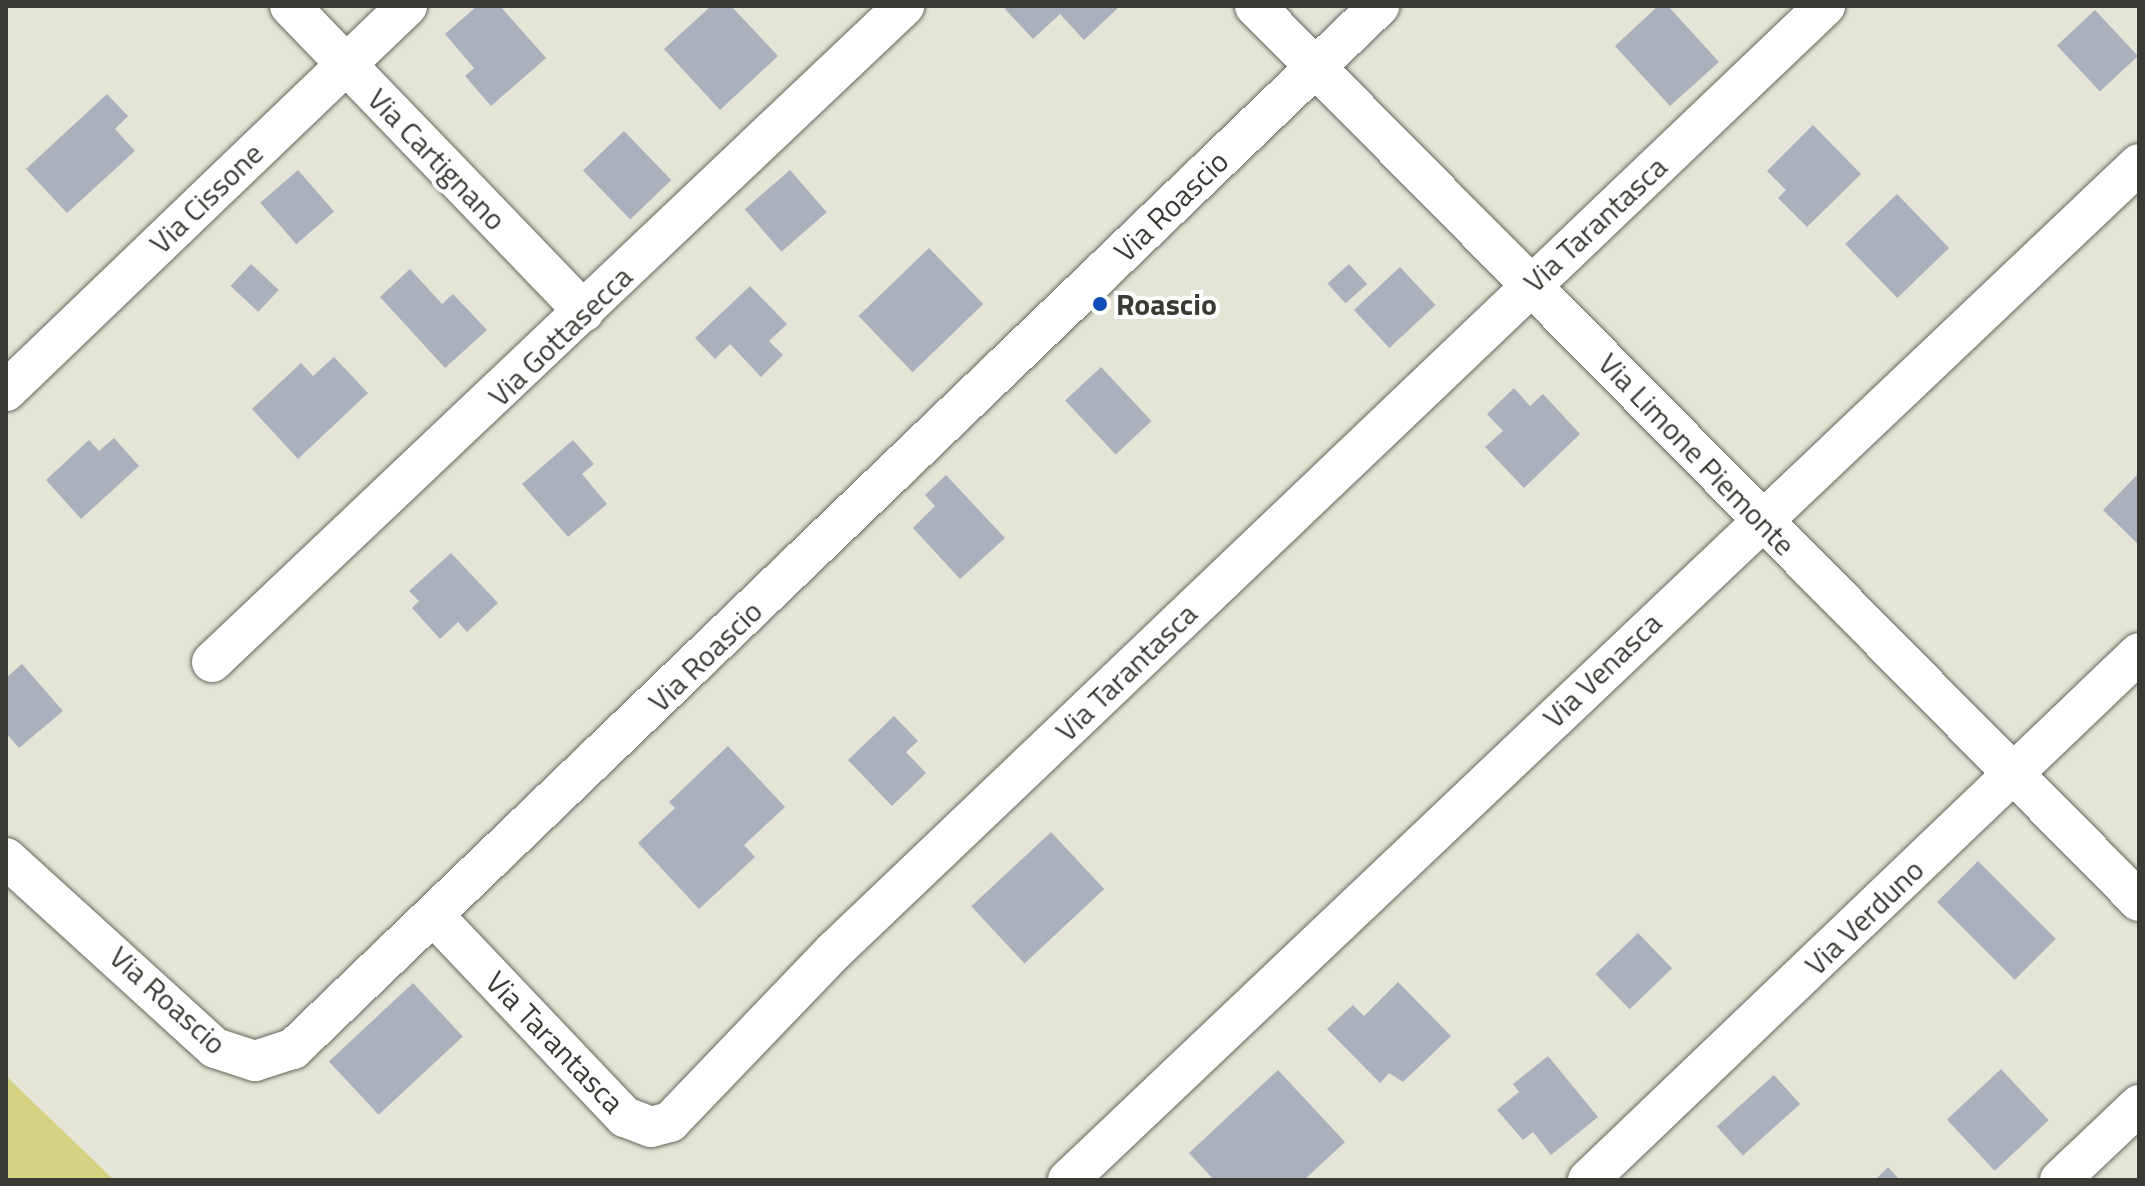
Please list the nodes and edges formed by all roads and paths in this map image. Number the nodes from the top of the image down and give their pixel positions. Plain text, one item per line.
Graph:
1 (290, 6) edge
2 (407, 6) edge
3 (904, 6) edge
4 (1255, 6) edge
5 (1379, 6) edge
6 (1825, 6) edge
7 (345, 64) junction
8 (1314, 68) junction
9 (2139, 164) edge
10 (1532, 284) junction
11 (584, 312) junction
12 (6, 391) edge
13 (1760, 519) junction
14 (2139, 653) edge
15 (212, 662) dead end
16 (2011, 776) junction
17 (6, 858) edge
18 (2139, 901) edge
19 (435, 917) junction
20 (2139, 1105) edge
21 (1068, 1180) edge
22 (1588, 1180) edge
23 (2060, 1180) edge

1 - 7 street, Via Cartignano
2 - 7 street, Via Cissone
3 - 11 street, Via Gottasecca
4 - 8 street, Via Limone Piemonte
5 - 8 street, Via Roascio
6 - 10 street, Via Tarantasca
7 - 11 street, Via Cartignano
7 - 12 street, Via Cissone
8 - 10 street, Via Limone Piemonte
8 - 19 street, Via Roascio
9 - 13 street, Via Venasca
10 - 13 street, Via Limone Piemonte
10 - 19 street, Via Tarantasca
11 - 15 street, Via Gottasecca
13 - 16 street, Via Limone Piemonte
13 - 21 street, Via Venasca
14 - 16 street, Via Verduno
16 - 18 street, Via Limone Piemonte
16 - 22 street, Via Verduno
17 - 19 street, Via Roascio
20 - 23 street

